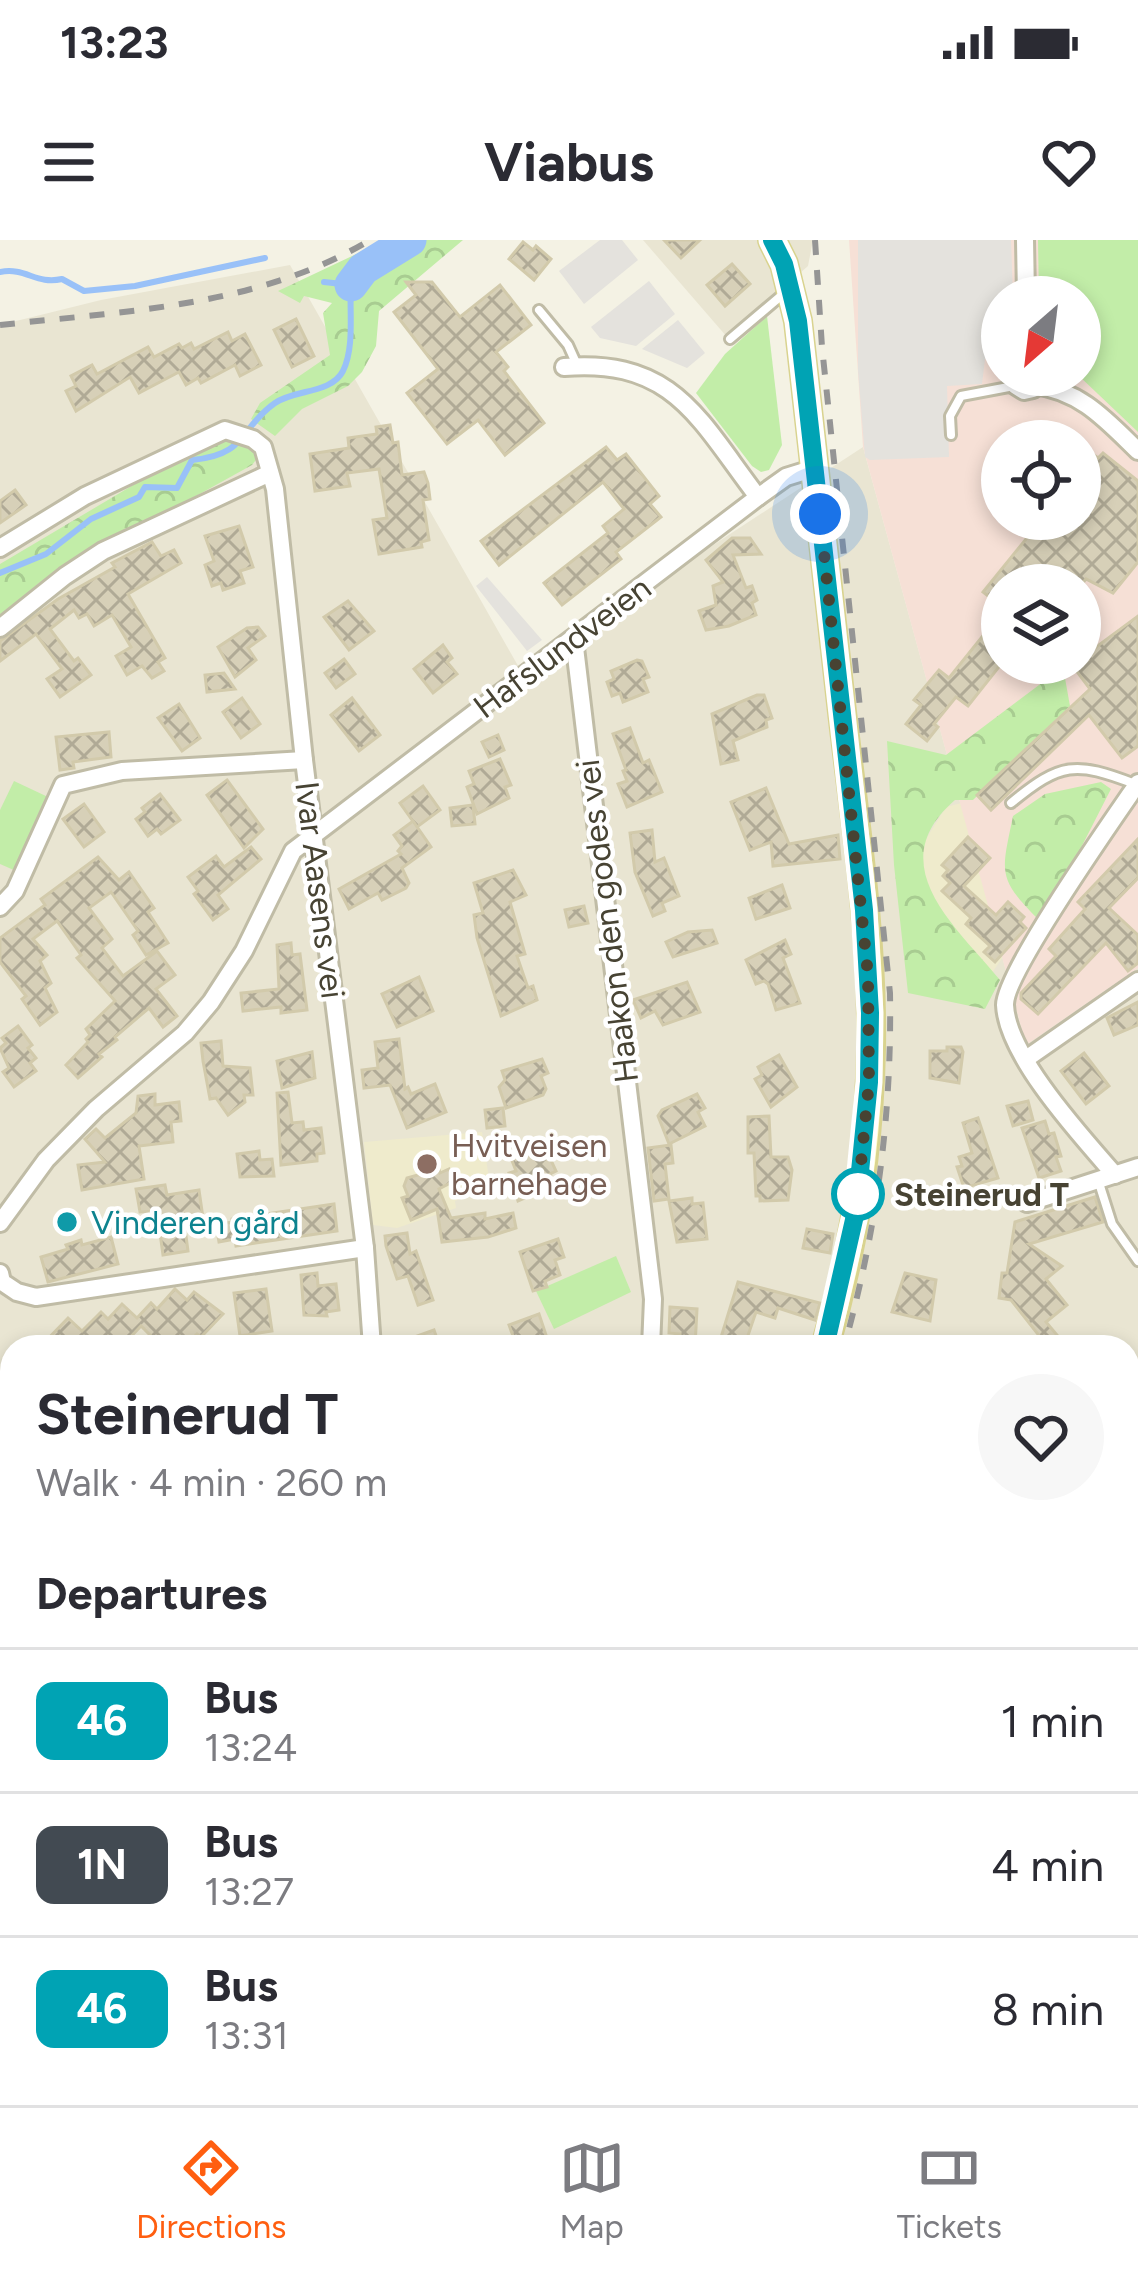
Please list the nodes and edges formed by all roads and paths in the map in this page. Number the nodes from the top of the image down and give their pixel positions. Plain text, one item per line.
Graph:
1 (772, 240) edge
2 (1024, 240) edge
3 (1025, 276) edge
4 (792, 288) junction
5 (539, 310) dead end
6 (730, 339) dead end
7 (571, 367) joint
8 (981, 390) edge
9 (1076, 396) edge
10 (951, 435) dead end
11 (1138, 451) edge
12 (815, 468) junction
13 (270, 473) junction
14 (758, 497) junction
15 (0, 548) edge
16 (0, 628) edge
17 (574, 639) junction
18 (304, 760) junction
19 (1137, 784) edge
20 (1010, 803) dead end
21 (314, 836) junction
22 (0, 907) edge
23 (1138, 981) edge
24 (1026, 1059) junction
25 (1138, 1167) edge
26 (1107, 1178) junction
27 (1027, 1203) dead end
28 (0, 1223) edge
29 (365, 1248) junction
30 (1138, 1261) edge
31 (0, 1273) edge
32 (371, 1335) edge
33 (651, 1335) edge
34 (828, 1335) edge

1 - 4 main road
2 - 3 street
4 - 6 lane
4 - 12 main road
5 - 7 lane
7 - 14 street
8 - 10 lane
9 - 11 street
12 - 14 street, Hafslundveien
12 - 34 main road
13 - 15 street, Ivar Aasens vei
13 - 16 street
13 - 18 street, Ivar Aasens vei
14 - 17 street, Hafslundveien
17 - 21 street, Hafslundveien
17 - 33 street, Haakon den godes vei
18 - 21 street, Ivar Aasens vei
18 - 22 street
19 - 20 lane
19 - 24 street
21 - 28 street, Hafslundveien
21 - 29 street, Ivar Aasens vei
23 - 24 street
24 - 26 street
25 - 26 street
26 - 27 street
26 - 30 lane
29 - 31 street
29 - 32 street, Ivar Aasens vei

